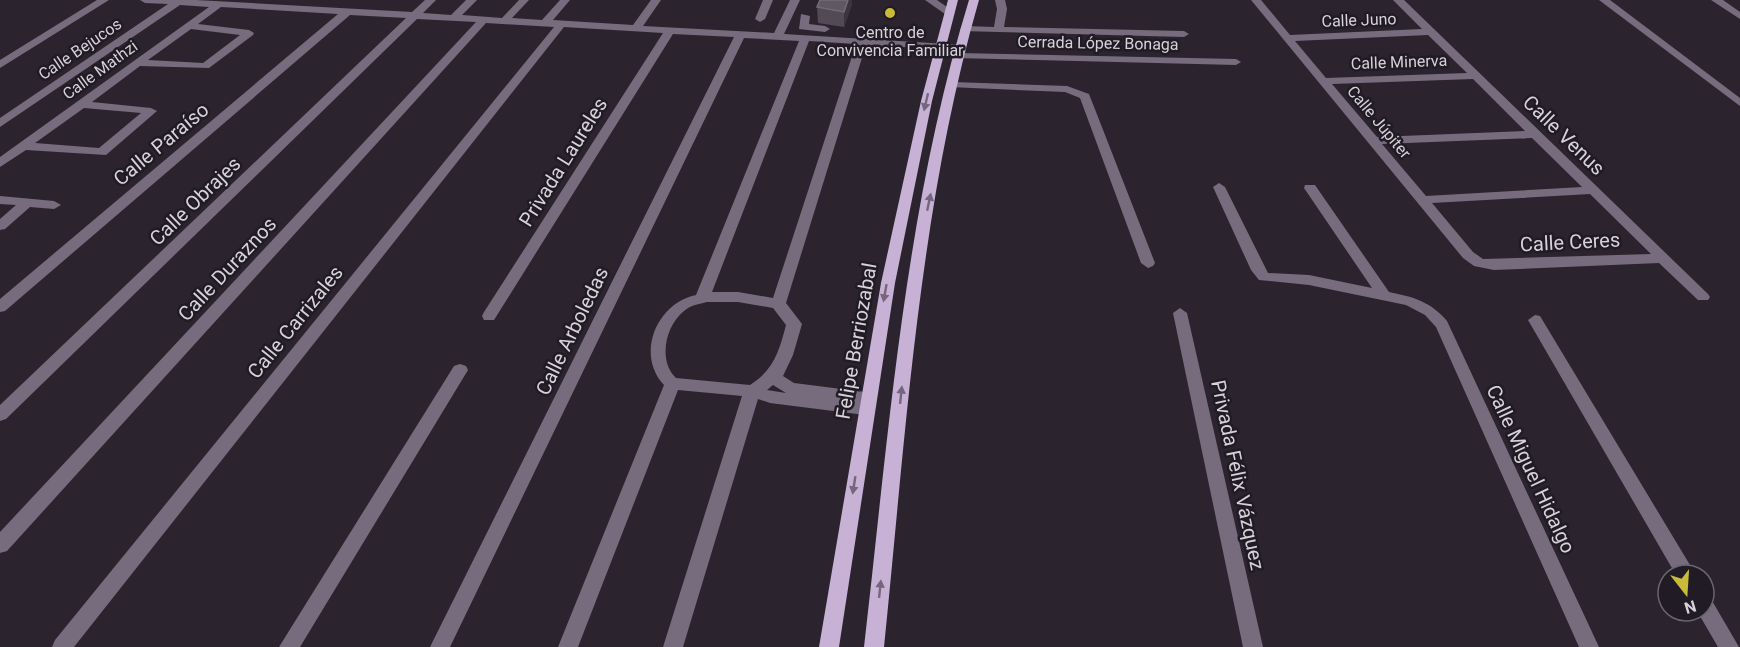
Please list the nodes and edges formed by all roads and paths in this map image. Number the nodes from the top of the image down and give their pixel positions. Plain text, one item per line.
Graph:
1 (104, 0) edge
2 (145, 0) edge
3 (151, 0) edge
4 (431, 0) edge
5 (472, 0) edge
6 (524, 0) edge
7 (565, 0) edge
8 (656, 0) edge
9 (768, 0) edge
10 (795, 0) edge
11 (930, 0) edge
12 (953, 0) edge
13 (974, 0) edge
14 (999, 0) edge
15 (1256, 0) edge
16 (1398, 0) edge
17 (1604, 0) edge
18 (1716, 0) edge
19 (178, 2) junction
20 (219, 4) junction
21 (346, 6) edge
22 (949, 12) junction
23 (416, 15) junction
24 (805, 16) dead end
25 (1740, 16) edge
26 (454, 17) junction
27 (484, 19) junction
28 (760, 19) dead end
29 (505, 20) junction
30 (544, 23) junction
31 (561, 24) junction
32 (189, 26) junction
33 (636, 28) junction
34 (965, 29) junction
35 (670, 30) junction
36 (998, 30) junction
37 (1431, 32) junction
38 (741, 34) junction
39 (1184, 34) dead end
40 (780, 38) junction
41 (1287, 38) junction
42 (941, 40) junction
43 (804, 41) junction
44 (861, 45) junction
45 (882, 46) dead end
46 (959, 51) junction
47 (1236, 62) dead end
48 (138, 63) junction
49 (0, 65) edge
50 (1476, 76) junction
51 (1323, 81) junction
52 (953, 85) junction
53 (1740, 103) edge
54 (81, 104) junction
55 (0, 123) edge
56 (1535, 134) junction
57 (1373, 141) junction
58 (24, 146) junction
59 (0, 163) edge
60 (1219, 187) dead end
61 (1310, 188) dead end
62 (1593, 190) junction
63 (0, 200) edge
64 (1422, 200) junction
65 (27, 203) junction
66 (54, 205) dead end
67 (0, 226) edge
68 (1662, 258) junction
69 (1148, 263) dead end
70 (1479, 263) joint
71 (1384, 295) junction
72 (1703, 297) dead end
73 (702, 298) junction
74 (778, 304) junction
75 (0, 307) edge
76 (1180, 313) dead end
77 (489, 316) dead end
78 (1535, 320) dead end
79 (460, 370) dead end
80 (774, 377) junction
81 (672, 384) junction
82 (752, 391) junction
83 (866, 403) junction
84 (0, 415) edge
85 (0, 545) edge
86 (1679, 563) edge
87 (1715, 623) edge
88 (62, 647) edge
89 (289, 647) edge
90 (440, 647) edge
91 (568, 647) edge
92 (673, 647) edge
93 (830, 647) edge
94 (874, 647) edge
95 (1253, 647) edge
96 (1589, 647) edge
97 (1729, 647) edge

1 - 49 street
2 - 3 street
3 - 19 street
4 - 23 street, Calle Obrajes
5 - 26 street
6 - 29 street
7 - 30 street
8 - 33 street
9 - 28 street
10 - 40 street
11 - 22 street
12 - 22 main road, Felipe Berriozabal
13 - 34 main road
14 - 36 street
15 - 41 street, Calle Júpiter
16 - 37 street, Calle Venus
17 - 53 street
18 - 25 street
19 - 20 street
19 - 55 street, Calle Bejucos
20 - 21 street
20 - 32 street, Calle Mathzi
21 - 23 street
21 - 75 street, Calle Paraíso
22 - 42 main road, Felipe Berriozabal
23 - 26 street
23 - 84 street, Calle Obrajes
24 - 42 street
26 - 27 street
27 - 29 street
27 - 85 street, Calle Duraznos
29 - 30 street
30 - 31 street
31 - 33 street
31 - 88 street, Calle Carrizales
32 - 48 street, Calle Mathzi
32 - 48 street
33 - 35 street
34 - 36 street
34 - 46 main road
35 - 38 street
35 - 77 street, Privada Laureles
36 - 39 street
37 - 41 street, Calle Juno
37 - 50 street, Calle Venus
38 - 40 street
38 - 90 street, Calle Arboledas
40 - 42 street
40 - 43 street
41 - 51 street, Calle Júpiter
42 - 46 street, Cerrada López Bonaga
42 -> 83 main road, Felipe Berriozabal
43 - 44 street
43 - 73 street
44 - 45 street
44 - 74 street
46 - 47 street, Cerrada López Bonaga
46 - 52 main road
48 - 54 street, Calle Mathzi
50 - 51 street, Calle Minerva
50 - 56 street, Calle Venus
51 - 57 street, Calle Júpiter
52 - 69 street
94 -> 52 main road
54 - 58 street, Calle Mathzi
54 - 58 street
56 - 57 street
56 - 62 street, Calle Venus
57 - 64 street, Calle Júpiter
58 - 59 street, Calle Mathzi
60 - 71 street
61 - 71 street
62 - 64 street
62 - 68 street, Calle Venus
63 - 65 street
64 - 70 street, Calle Júpiter
65 - 66 street
65 - 67 street
68 - 70 street, Calle Ceres
68 - 72 street, Calle Venus
71 - 96 street, Calle Miguel Hidalgo
73 - 74 street
73 - 81 street
74 - 80 street
76 - 95 street, Privada Félix Vázquez
78 - 86 street
79 - 89 street
80 - 82 street
80 - 83 street
81 - 82 street
81 - 91 street
82 - 83 street
82 - 92 street
83 -> 93 main road, Felipe Berriozabal
87 - 97 street

